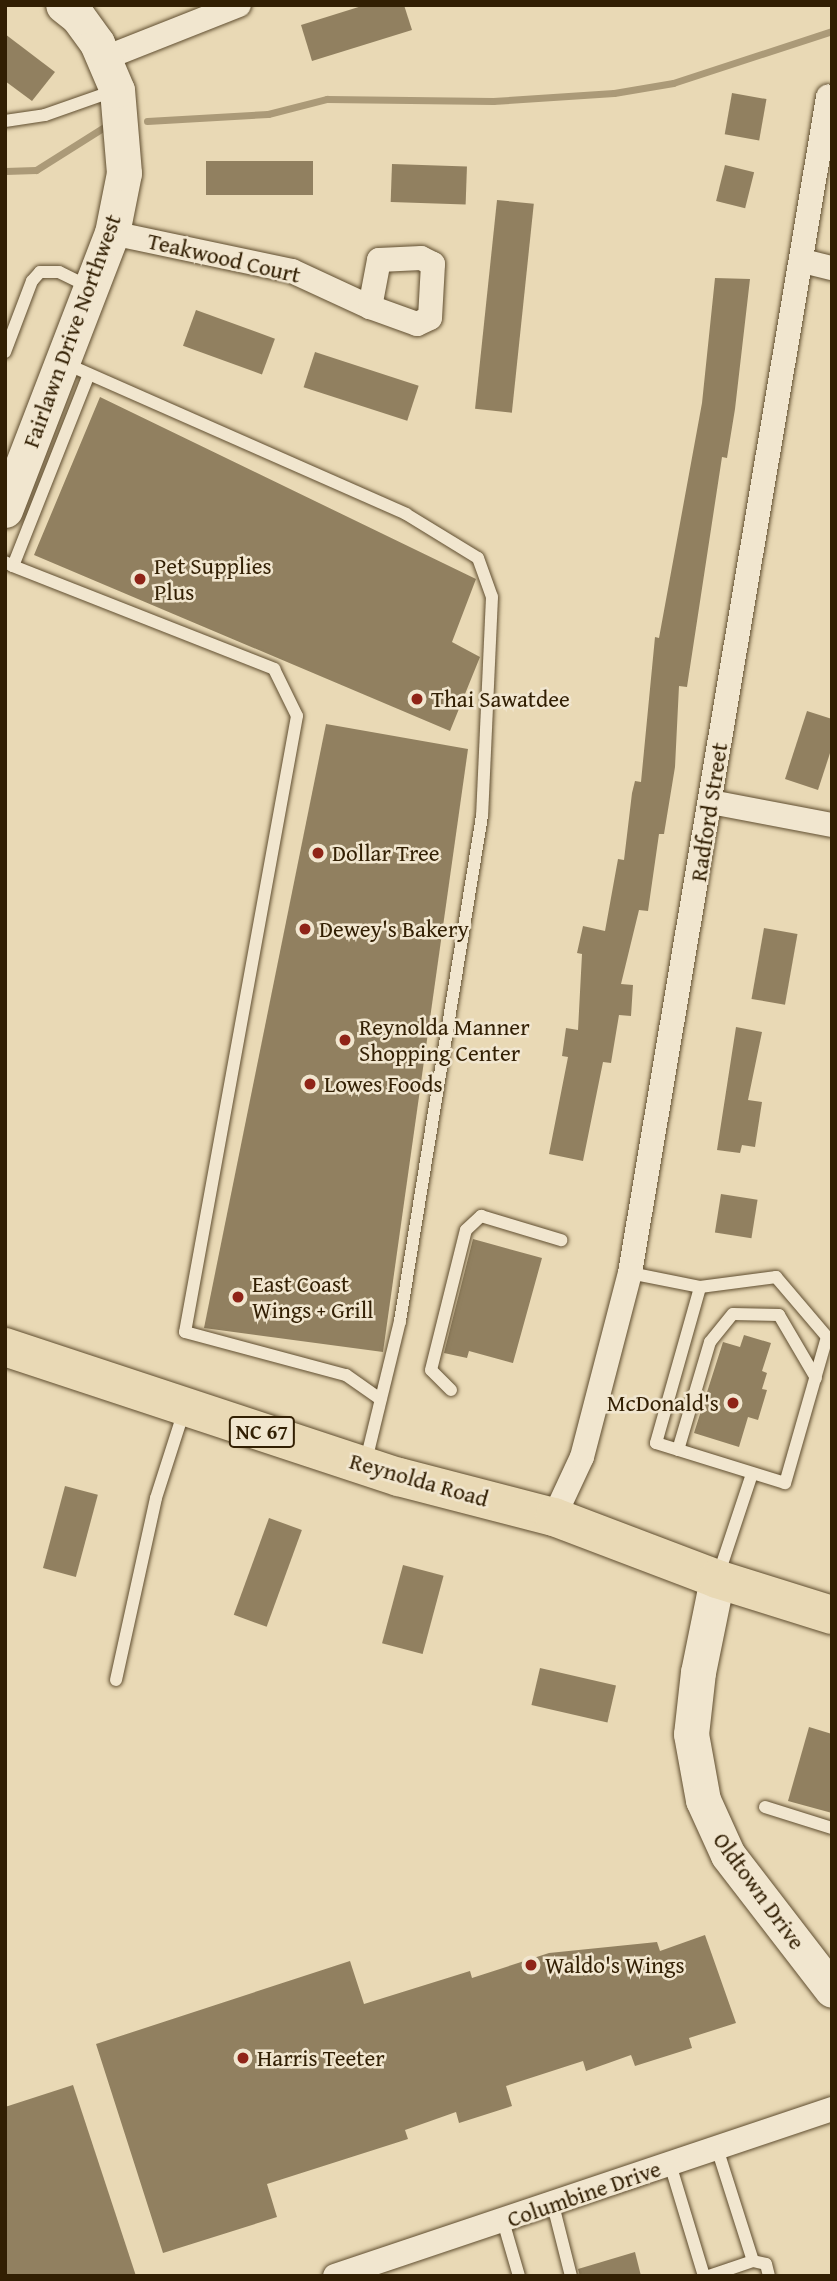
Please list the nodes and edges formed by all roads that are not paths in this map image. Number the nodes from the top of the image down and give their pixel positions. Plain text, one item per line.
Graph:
1 (63, 5) edge
2 (239, 5) edge
3 (110, 71) junction
4 (828, 97) dead end
5 (5, 121) edge
6 (113, 233) junction
7 (803, 261) junction
8 (832, 268) edge
9 (92, 288) junction
10 (370, 307) dead end
11 (5, 352) edge
12 (76, 368) junction
13 (5, 510) edge
14 (9, 564) edge
15 (711, 802) junction
16 (832, 825) edge
17 (561, 1240) dead end
18 (630, 1272) junction
19 (700, 1287) junction
20 (5, 1347) edge
21 (816, 1378) junction
22 (451, 1390) dead end
23 (380, 1399) junction
24 (185, 1408) junction
25 (678, 1450) junction
26 (366, 1465) junction
27 (752, 1474) junction
28 (554, 1517) junction
29 (717, 1579) junction
30 (832, 1615) edge
31 (116, 1680) dead end
32 (765, 1807) dead end
33 (832, 1828) edge
34 (831, 1988) edge
35 (832, 2109) edge
36 (717, 2148) junction
37 (670, 2164) junction
38 (553, 2205) junction
39 (503, 2221) junction
40 (753, 2261) junction
41 (335, 2276) edge
42 (519, 2276) edge
43 (571, 2276) edge
44 (706, 2276) edge
45 (769, 2276) edge

1 - 3 street
2 - 3 street
3 - 5 lane
3 - 6 street, Fairlawn Drive Northwest
4 - 7 street, Radford Street
6 - 9 street, Fairlawn Drive Northwest
6 - 10 street, Teakwood Court
7 - 8 street
7 - 15 street, Radford Street
9 - 11 lane
9 - 12 street, Fairlawn Drive Northwest
12 - 13 street, Fairlawn Drive Northwest
12 - 14 lane
12 - 23 lane
14 - 23 lane
15 - 16 street
15 - 18 street, Radford Street
17 - 22 lane
18 - 19 lane
18 - 28 street, Radford Street
19 - 21 lane
19 - 25 lane
20 - 24 main road, Reynolda Road / NC 67
21 - 25 lane
21 - 27 lane
23 - 26 lane
24 - 26 main road, Reynolda Road / NC 67
24 - 31 lane
25 - 27 lane
26 - 28 main road, Reynolda Road / NC 67
27 - 29 lane
28 - 29 main road, Reynolda Road / NC 67
29 - 30 main road, Reynolda Road / NC 67
29 - 34 street, Oldtown Drive
32 - 33 lane
35 - 36 street, Columbine Drive
36 - 37 street, Columbine Drive
36 - 40 lane
37 - 38 street, Columbine Drive
37 - 44 lane
38 - 39 street, Columbine Drive
38 - 43 lane
39 - 41 street, Columbine Drive
39 - 42 lane
40 - 44 lane
40 - 45 lane

